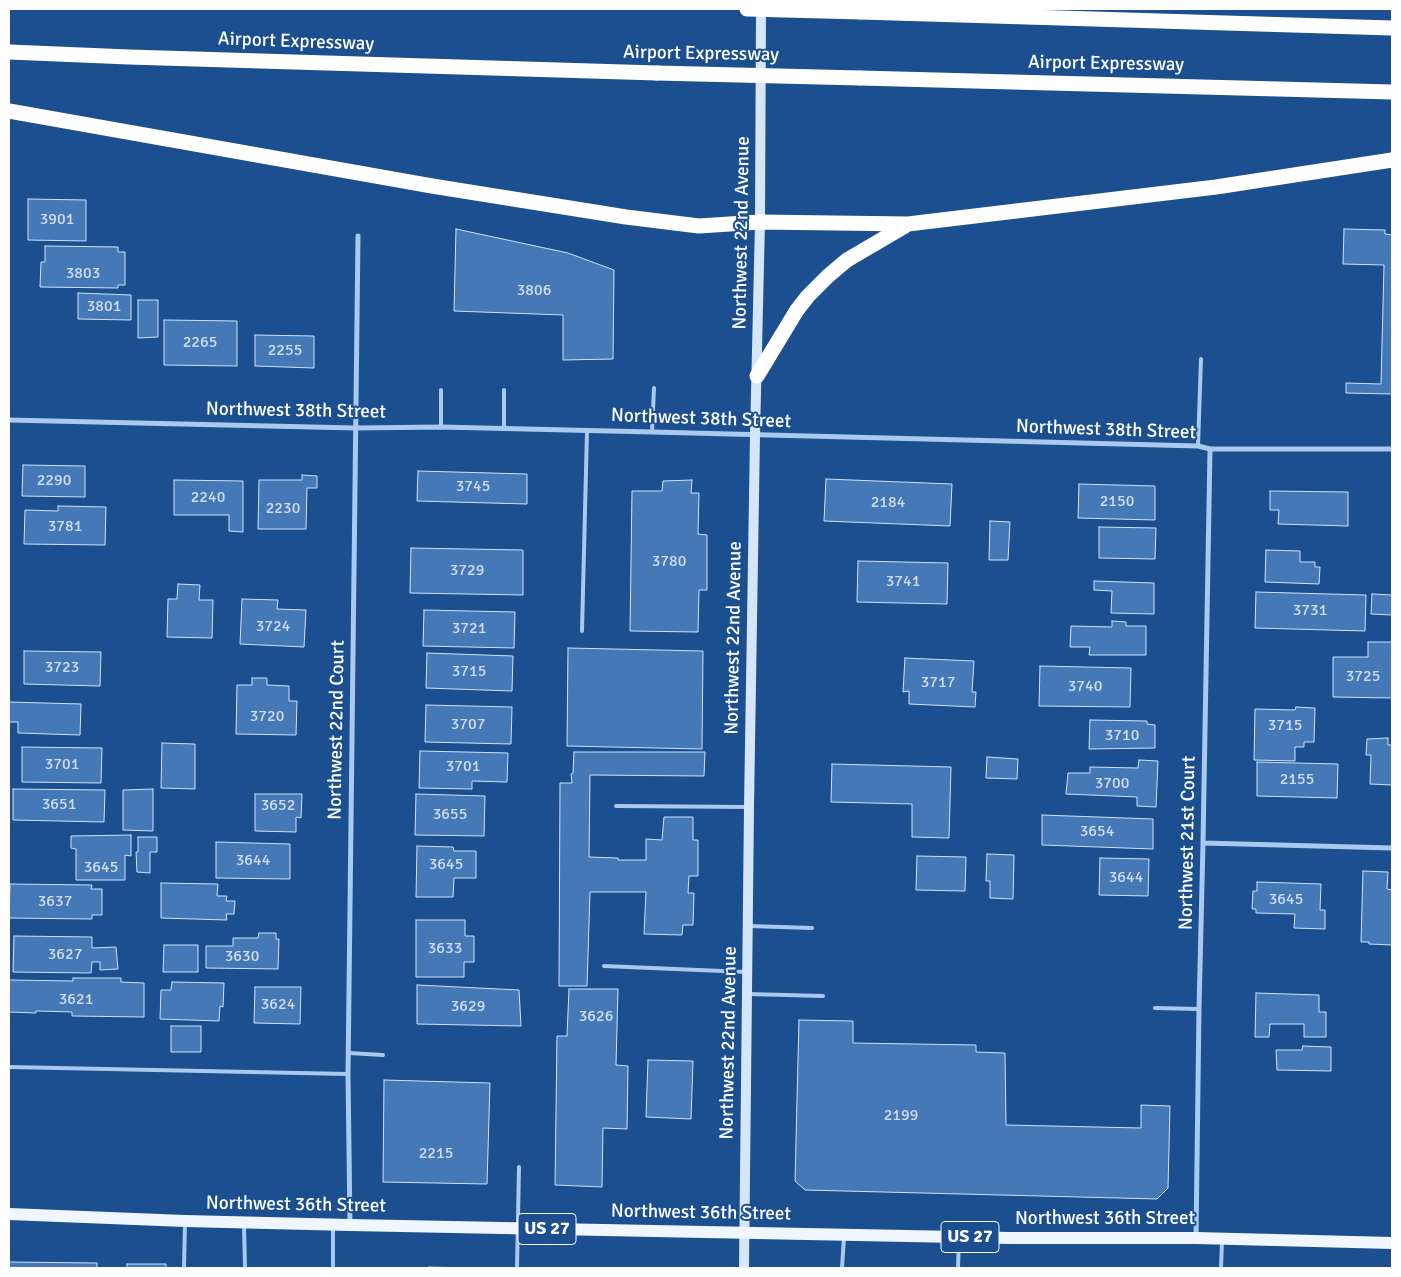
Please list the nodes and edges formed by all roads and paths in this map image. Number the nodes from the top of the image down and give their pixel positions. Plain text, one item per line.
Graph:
1 (747, 9) edge
2 (761, 9) edge
3 (1392, 28) edge
4 (9, 52) edge
5 (1392, 92) edge
6 (9, 111) edge
7 (1392, 160) edge
8 (760, 222) junction
9 (908, 224) junction
10 (358, 236) dead end
11 (1201, 359) dead end
12 (757, 376) junction
13 (654, 388) dead end
14 (441, 390) dead end
15 (504, 390) dead end
16 (9, 420) edge
17 (441, 427) junction
18 (355, 428) junction
19 (504, 429) junction
20 (587, 431) junction
21 (652, 432) junction
22 (755, 435) junction
23 (1198, 446) junction
24 (1210, 449) junction
25 (1392, 449) edge
26 (582, 631) dead end
27 (616, 806) dead end
28 (749, 807) junction
29 (1203, 843) junction
30 (1392, 848) edge
31 (748, 926) junction
32 (812, 928) dead end
33 (604, 966) dead end
34 (748, 972) junction
35 (748, 994) junction
36 (823, 996) dead end
37 (1156, 1008) dead end
38 (1198, 1009) junction
39 (349, 1053) junction
40 (383, 1055) dead end
41 (9, 1067) edge
42 (348, 1074) junction
43 (519, 1167) dead end
44 (9, 1214) edge
45 (185, 1221) junction
46 (244, 1223) junction
47 (333, 1225) junction
48 (350, 1225) junction
49 (518, 1228) junction
50 (745, 1232) junction
51 (844, 1234) junction
52 (958, 1237) junction
53 (1196, 1238) junction
54 (1223, 1239) junction
55 (1392, 1243) edge
56 (184, 1268) edge
57 (245, 1268) edge
58 (333, 1268) edge
59 (517, 1268) edge
60 (744, 1268) edge
61 (842, 1268) edge
62 (958, 1268) edge
63 (1221, 1268) edge

1 - 3 highway, bridge
2 - 8 main road, Northwest 22nd Avenue
4 - 5 highway, Airport Expressway, bridge
6 - 8 highway
7 - 9 highway
8 - 9 highway
8 - 12 main road, Northwest 22nd Avenue
9 - 12 highway
10 - 18 street, Northwest 22nd Court
11 - 23 lane
12 - 22 main road, Northwest 22nd Avenue
13 - 21 lane
14 - 17 lane
15 - 19 lane
16 - 18 street, Northwest 38th Street
17 - 18 street, Northwest 38th Street
17 - 19 street, Northwest 38th Street
18 - 39 street, Northwest 22nd Court
19 - 20 street, Northwest 38th Street
20 - 21 street, Northwest 38th Street
20 - 26 lane
21 - 22 street, Northwest 38th Street
22 - 23 street, Northwest 38th Street
22 - 28 main road, Northwest 22nd Avenue
23 - 24 street, Northwest 38th Street
24 - 25 street, Northwest 38th Street
24 - 29 street, Northwest 21st Court
27 - 28 lane
28 - 31 main road, Northwest 22nd Avenue
29 - 30 street
29 - 38 street, Northwest 21st Court
31 - 32 lane
31 - 34 main road, Northwest 22nd Avenue
33 - 34 lane
34 - 35 main road, Northwest 22nd Avenue
35 - 36 lane
35 - 50 main road, Northwest 22nd Avenue
37 - 38 lane
38 - 53 street, Northwest 21st Court
39 - 40 lane
39 - 42 street, Northwest 22nd Court
41 - 42 lane
42 - 48 street, Northwest 22nd Court
43 - 49 lane
44 - 45 main road, Northwest 36th Street / US 27
45 - 46 main road, Northwest 36th Street / US 27
45 - 56 lane
46 - 47 main road, Northwest 36th Street / US 27
46 - 57 lane
47 - 48 main road, Northwest 36th Street / US 27
47 - 58 lane
48 - 49 main road, Northwest 36th Street / US 27
49 - 50 main road, Northwest 36th Street / US 27
49 - 59 lane
50 - 51 main road, Northwest 36th Street / US 27
50 - 60 main road, Northwest 22nd Avenue
51 - 52 main road, Northwest 36th Street / US 27
51 - 61 lane
52 - 53 main road, Northwest 36th Street / US 27
52 - 62 lane
53 - 54 main road, Northwest 36th Street / US 27
54 - 55 main road, Northwest 36th Street / US 27
54 - 63 lane

